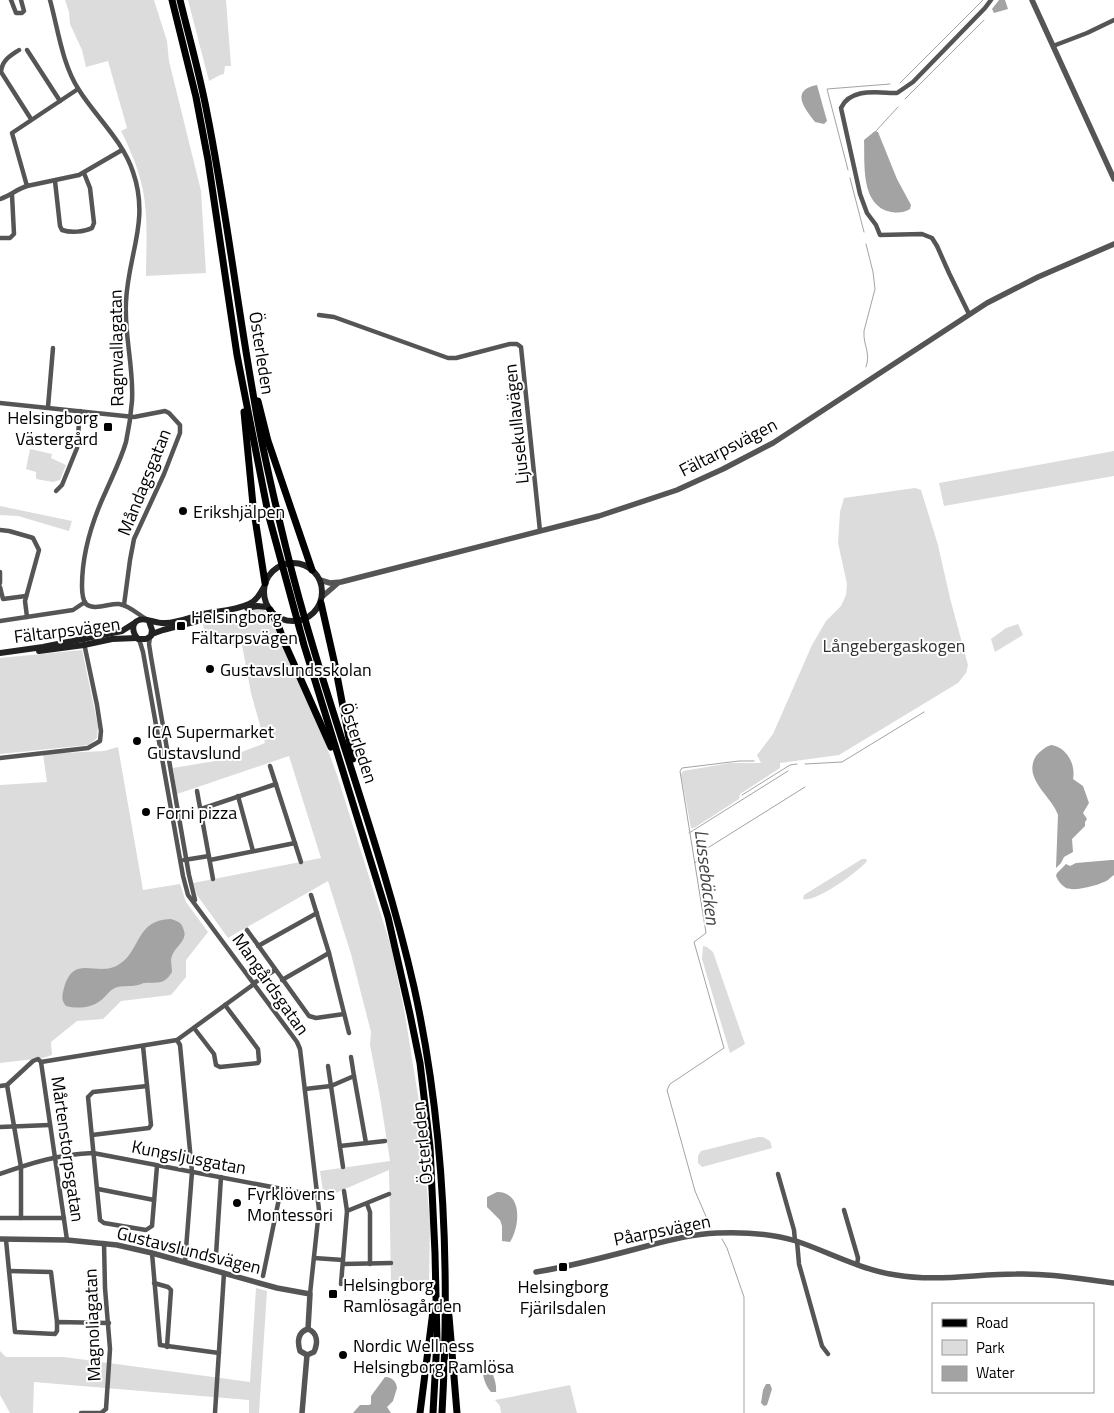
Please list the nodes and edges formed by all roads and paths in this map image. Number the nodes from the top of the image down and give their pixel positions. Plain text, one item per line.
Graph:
1 (11, 0) edge
2 (21, 0) edge
3 (50, 0) edge
4 (172, 0) edge
5 (180, 0) edge
6 (991, 0) edge
7 (1032, 0) edge
8 (1114, 20) edge
9 (1053, 46) junction
10 (19, 50) dead end
11 (27, 50) dead end
12 (78, 89) junction
13 (60, 100) junction
14 (31, 119) junction
15 (122, 150) junction
16 (84, 173) junction
17 (1114, 179) edge
18 (55, 181) junction
19 (27, 186) junction
20 (12, 195) junction
21 (0, 199) edge
22 (0, 238) edge
23 (1114, 240) edge
24 (1114, 244) edge
25 (1091, 253) junction
26 (969, 314) junction
27 (319, 315) dead end
28 (53, 348) dead end
29 (247, 357) junction
30 (242, 379) junction
31 (0, 403) edge
32 (48, 407) junction
33 (80, 411) junction
34 (130, 416) junction
35 (56, 491) dead end
36 (0, 530) edge
37 (540, 531) junction
38 (312, 570) junction
39 (0, 572) edge
40 (320, 580) junction
41 (341, 582) junction
42 (0, 585) edge
43 (265, 585) junction
44 (26, 596) junction
45 (322, 600) junction
46 (85, 602) junction
47 (127, 607) junction
48 (268, 609) junction
49 (27, 617) junction
50 (148, 620) junction
51 (0, 621) edge
52 (134, 623) junction
53 (151, 635) junction
54 (94, 637) junction
55 (138, 639) junction
56 (84, 645) junction
57 (1, 653) edge
58 (0, 758) edge
59 (270, 766) dead end
60 (345, 778) junction
61 (276, 784) junction
62 (359, 790) junction
63 (197, 791) dead end
64 (238, 796) junction
65 (201, 809) junction
66 (295, 843) junction
67 (252, 851) junction
68 (209, 858) junction
69 (186, 860) junction
70 (180, 861) junction
71 (301, 862) dead end
72 (213, 879) dead end
73 (311, 895) dead end
74 (198, 906) junction
75 (317, 913) junction
76 (246, 930) dead end
77 (258, 946) junction
78 (329, 952) junction
79 (275, 970) junction
80 (282, 980) junction
81 (254, 983) junction
82 (225, 1005) junction
83 (344, 1014) junction
84 (194, 1028) junction
85 (349, 1033) dead end
86 (177, 1040) junction
87 (143, 1046) junction
88 (351, 1057) dead end
89 (39, 1061) junction
90 (328, 1066) dead end
91 (354, 1076) junction
92 (7, 1085) junction
93 (0, 1086) edge
94 (147, 1086) junction
95 (331, 1086) junction
96 (305, 1089) junction
97 (50, 1125) junction
98 (14, 1127) junction
99 (0, 1128) edge
100 (92, 1135) junction
101 (385, 1141) dead end
102 (366, 1143) junction
103 (340, 1146) junction
104 (93, 1153) junction
105 (55, 1157) junction
106 (157, 1166) junction
107 (21, 1167) junction
108 (343, 1167) dead end
109 (192, 1172) junction
110 (0, 1174) edge
111 (778, 1174) dead end
112 (221, 1177) junction
113 (98, 1189) junction
114 (281, 1189) junction
115 (344, 1191) dead end
116 (389, 1194) dead end
117 (319, 1196) junction
118 (154, 1200) junction
119 (367, 1204) junction
120 (844, 1210) dead end
121 (347, 1211) junction
122 (0, 1218) edge
123 (21, 1218) junction
124 (64, 1218) junction
125 (3, 1240) edge
126 (67, 1240) junction
127 (796, 1241) junction
128 (104, 1243) junction
129 (152, 1253) junction
130 (216, 1255) dead end
131 (314, 1258) junction
132 (185, 1262) junction
133 (343, 1262) junction
134 (391, 1263) dead end
135 (370, 1264) junction
136 (857, 1265) junction
137 (9, 1272) junction
138 (536, 1272) dead end
139 (224, 1273) junction
140 (263, 1276) dead end
141 (446, 1280) junction
142 (154, 1283) junction
143 (1114, 1283) edge
144 (341, 1284) dead end
145 (435, 1286) junction
146 (310, 1294) junction
147 (57, 1322) junction
148 (109, 1323) junction
149 (308, 1329) junction
150 (167, 1347) junction
151 (219, 1353) junction
152 (828, 1354) dead end
153 (307, 1355) junction
154 (106, 1412) edge
155 (81, 1413) edge
156 (215, 1413) edge
157 (302, 1413) edge
158 (420, 1413) edge
159 (433, 1413) edge
160 (442, 1413) edge
161 (457, 1413) edge

1 - 2 street
3 - 12 street, Ragnvallagatan
4 - 30 main road, Österleden
5 - 29 main road, Österleden
6 - 26 street
7 - 9 street
8 - 9 street
9 - 17 street
10 - 14 street
11 - 13 street
12 - 13 street
12 - 15 street, Ragnvallagatan
13 - 14 street
14 - 19 street
15 - 16 street
15 - 34 street, Ragnvallagatan
16 - 18 street
16 - 18 street
18 - 19 street
19 - 20 street
20 - 21 street
20 - 22 street
23 - 25 street, Fältarpsvägen
24 - 25 street, Fältarpsvägen
25 - 26 street, Fältarpsvägen
26 - 37 street, Fältarpsvägen
27 - 37 street, Ljusekullavägen
28 - 32 street
29 - 38 main road
29 - 62 main road, Österleden
30 - 43 main road
30 - 60 main road, Österleden
31 - 32 street
32 - 33 street
33 - 34 street
33 - 35 street
34 - 46 street, Ragnvallagatan
34 - 47 street, Måndagsgatan
36 - 44 street
37 - 41 street, Fältarpsvägen
38 - 40 main road
38 - 43 main road
39 - 42 street
40 - 41 street, Fältarpsvägen
40 - 45 main road
41 - 45 street, Fältarpsvägen
42 - 44 street
43 - 48 main road
43 - 50 main road
44 - 49 street
45 - 48 main road
45 - 62 main road
46 - 47 street
46 - 49 street
47 - 50 street
47 - 52 street
48 - 53 main road
48 - 60 main road
49 - 51 street
50 - 52 main road
50 - 53 main road
52 - 54 main road, Fältarpsvägen
52 - 55 main road
53 - 55 main road
53 - 69 street, Mangårdsgatan
54 - 56 street
54 - 57 main road, Fältarpsvägen
55 - 56 main road, Fältarpsvägen
55 - 70 street, Mangårdsgatan
56 - 57 main road, Fältarpsvägen
56 - 58 street
59 - 61 street
60 - 145 main road, Österleden
61 - 64 street
61 - 66 street
62 - 141 main road, Österleden
63 - 65 street
64 - 65 street
64 - 67 street
65 - 68 street
66 - 67 street
66 - 71 street
67 - 68 street
68 - 69 street
68 - 72 street
69 - 70 street
69 - 74 street, Mangårdsgatan
70 - 74 street, Mangårdsgatan
73 - 75 street
74 - 81 street, Mangårdsgatan
75 - 77 street
75 - 78 street
76 - 77 street
77 - 79 street
78 - 80 street
78 - 83 street
79 - 80 street
79 - 81 street, Mårtenstorpsgatan
80 - 83 street
81 - 82 street, Mårtenstorpsgatan
81 - 96 street, Mangårdsgatan
82 - 84 street, Mårtenstorpsgatan
82 - 84 street
83 - 85 street
84 - 86 street, Mårtenstorpsgatan
86 - 87 street, Mårtenstorpsgatan
86 - 109 street
87 - 89 street, Mårtenstorpsgatan
87 - 94 street
88 - 91 street
89 - 92 street
89 - 97 street, Mårtenstorpsgatan
90 - 95 street
91 - 95 street
91 - 102 street
92 - 93 street
92 - 98 street
94 - 100 street
94 - 100 street
95 - 96 street
95 - 103 street
96 - 117 street, Mangårdsgatan
97 - 98 street
97 - 105 street, Mårtenstorpsgatan
98 - 99 street
98 - 107 street
100 - 104 street
101 - 102 street
102 - 103 street
103 - 108 street
104 - 105 street, Kungsljusgatan
104 - 106 street, Kungsljusgatan
104 - 113 street
105 - 107 street, Kungsljusgatan
105 - 124 street, Mårtenstorpsgatan
106 - 109 street, Kungsljusgatan
106 - 118 street
107 - 110 street, Kungsljusgatan
107 - 123 street
109 - 112 street, Kungsljusgatan
109 - 132 street
111 - 127 street
112 - 114 street, Kungsljusgatan
112 - 130 street
113 - 118 street
113 - 118 street
114 - 117 street, Kungsljusgatan
114 - 140 street
115 - 121 street
116 - 119 street
117 - 131 street, Mangårdsgatan
119 - 121 street
119 - 135 street
120 - 136 street
121 - 133 street
122 - 123 street
123 - 124 street
124 - 126 street, Mårtenstorpsgatan
125 - 126 street, Gustavslundsvägen
125 - 137 street
126 - 128 street, Gustavslundsvägen
127 - 136 street, Påarpsvägen
127 - 138 street, Påarpsvägen
127 - 152 street
128 - 129 street, Gustavslundsvägen
128 - 148 street, Magnoliagatan
129 - 132 street, Gustavslundsvägen
129 - 142 street
131 - 133 street
131 - 146 street, Mangårdsgatan
132 - 139 street, Gustavslundsvägen
133 - 135 street
133 - 144 street
134 - 135 street
136 - 143 street, Påarpsvägen
137 - 147 street
137 - 147 street
139 - 146 street, Gustavslundsvägen
139 - 151 street
141 - 160 main road, Österleden
141 - 161 main road
142 - 150 street
142 - 150 street
145 - 158 main road
145 - 159 main road, Österleden
146 - 149 street
147 - 148 street
148 - 154 street, Magnoliagatan
149 - 153 street
149 - 153 street
150 - 151 street
151 - 156 street
153 - 157 street
154 - 155 street, Magnoliagatan

